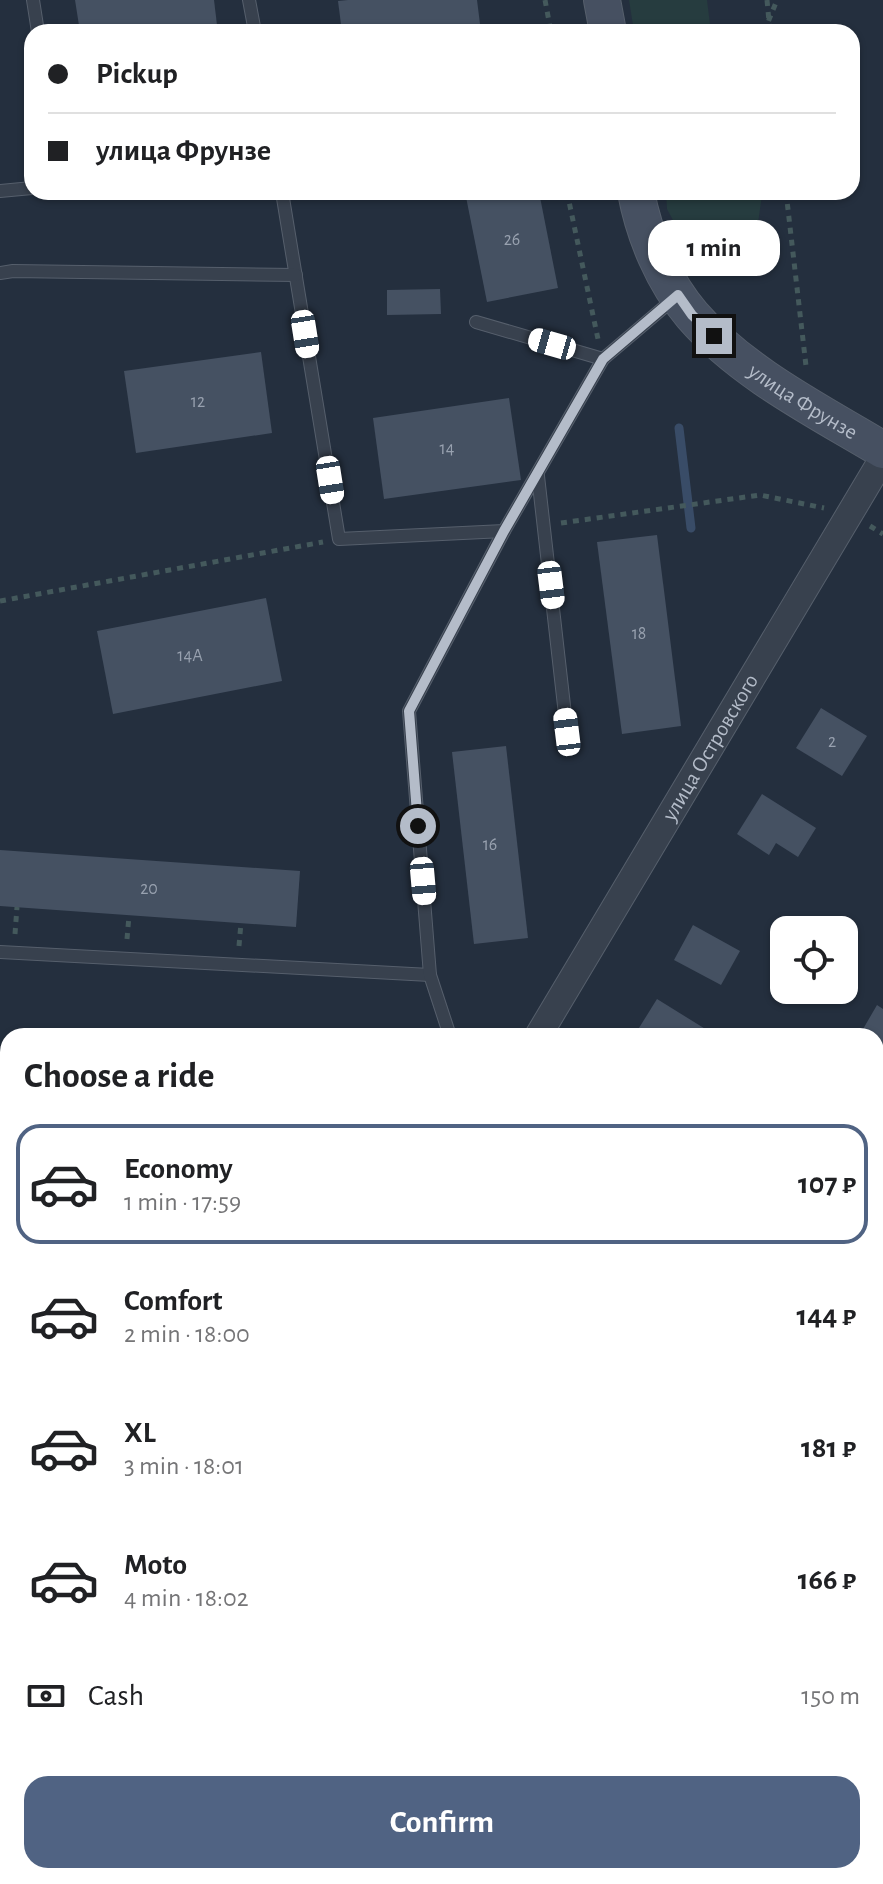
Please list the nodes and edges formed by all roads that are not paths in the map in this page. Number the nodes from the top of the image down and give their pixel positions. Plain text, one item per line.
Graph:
1 (33, 0) edge
2 (249, 0) edge
3 (602, 0) edge
4 (37, 24) edge
5 (254, 24) edge
6 (606, 24) edge
7 (24, 189) edge
8 (0, 191) edge
9 (283, 200) edge
10 (638, 200) edge
11 (0, 273) edge
12 (296, 275) junction
13 (685, 305) junction
14 (476, 322) dead end
15 (603, 359) junction
16 (883, 450) edge
17 (883, 458) edge
18 (538, 476) junction
19 (504, 531) junction
20 (567, 732) dead end
21 (0, 952) edge
22 (430, 975) junction
23 (447, 1028) edge
24 (543, 1028) edge

1 - 4 lane
2 - 5 lane
3 - 6 main road
7 - 8 lane
9 - 12 lane
10 - 13 main road, улица Фрунзе
11 - 12 lane
12 - 19 lane
13 - 15 lane
13 - 16 main road, улица Фрунзе
14 - 15 lane
15 - 18 lane
17 - 24 street, улица Островского
18 - 19 lane
18 - 20 lane
19 - 22 lane
21 - 22 lane
22 - 23 lane

